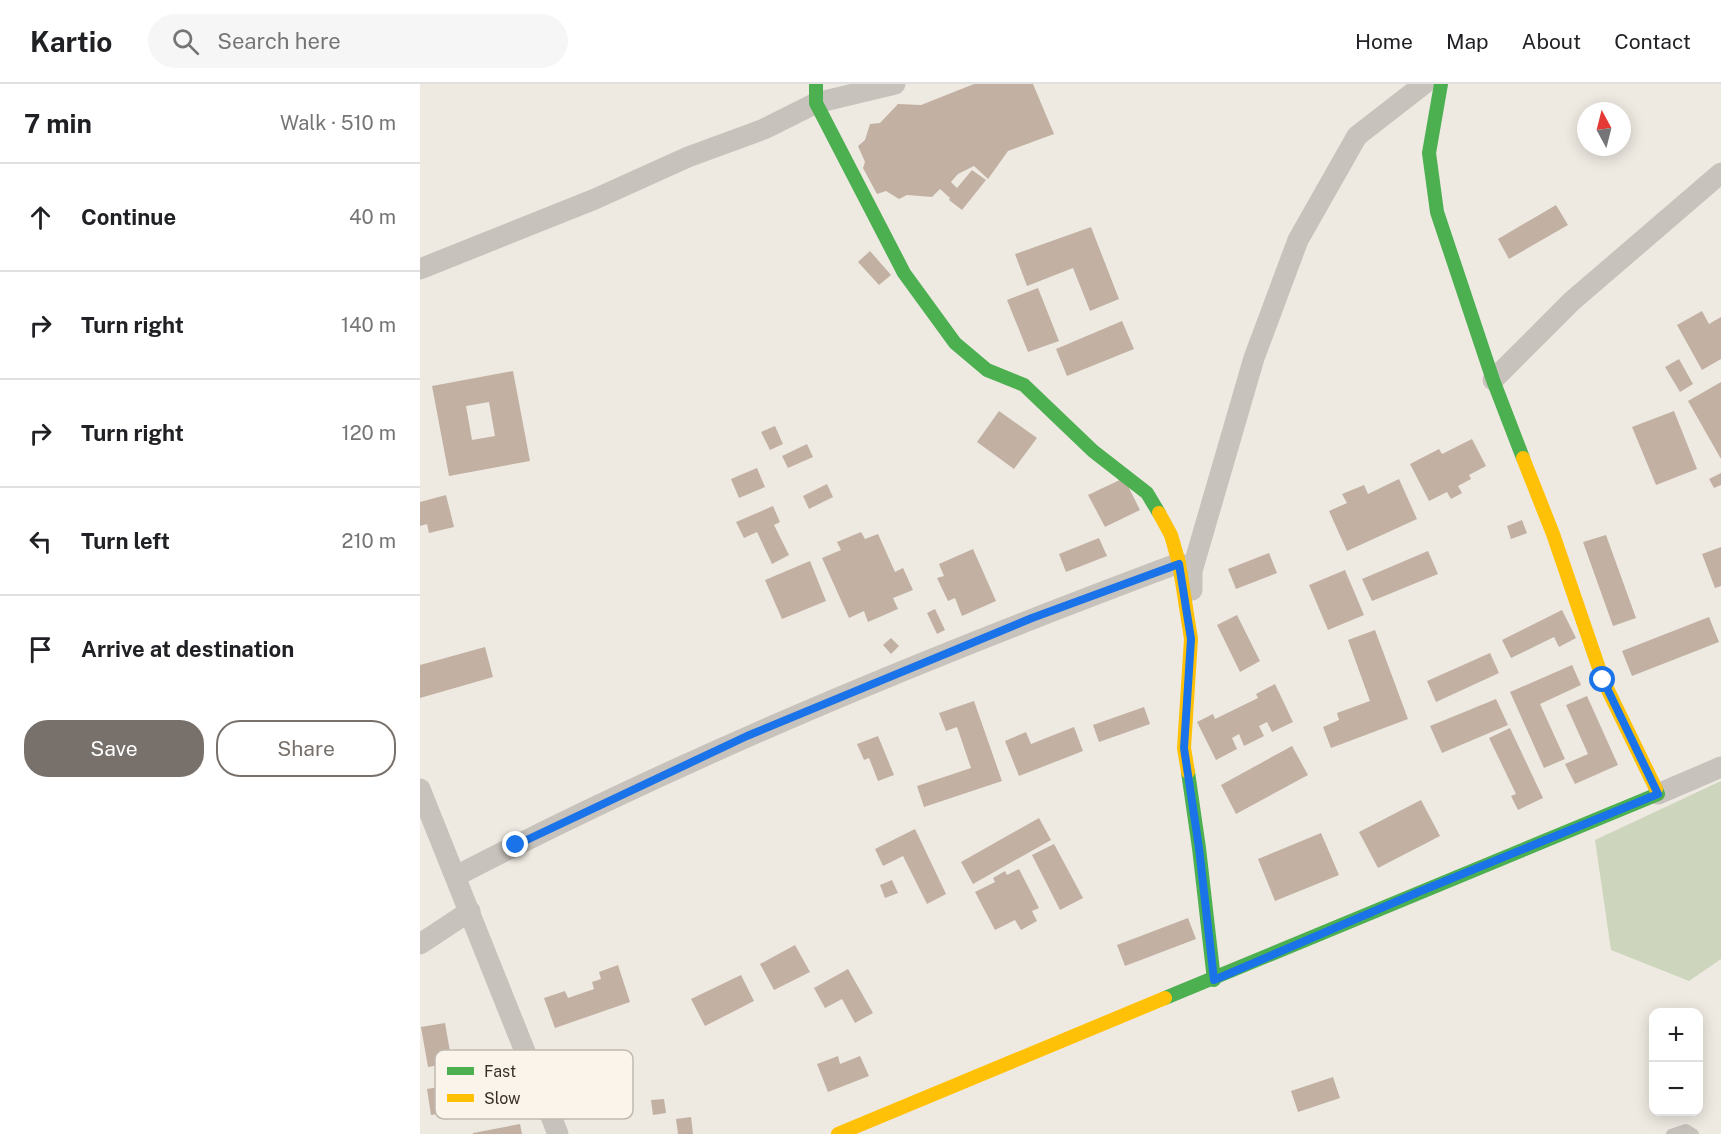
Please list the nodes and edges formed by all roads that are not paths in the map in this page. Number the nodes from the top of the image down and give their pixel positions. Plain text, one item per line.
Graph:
1 (895, 84) edge
2 (1424, 84) edge
3 (1441, 84) edge
4 (816, 94) edge
5 (1721, 173) edge
6 (420, 268) edge
7 (1493, 380) junction
8 (1179, 564) junction
9 (1191, 639) junction
10 (1721, 767) edge
11 (420, 789) edge
12 (1658, 794) junction
13 (456, 876) junction
14 (470, 911) junction
15 (420, 944) edge
16 (1214, 980) junction
17 (525, 1050) edge
18 (552, 1119) edge
19 (558, 1134) edge
20 (838, 1134) edge
21 (1671, 1134) edge
22 (1694, 1134) edge

1 - 4 street
2 - 9 street
3 - 7 street
4 - 6 street
4 - 8 street
5 - 7 street
7 - 12 street
8 - 9 street
8 - 13 street
9 - 16 street
10 - 12 street
11 - 13 street
12 - 16 street
13 - 14 street
14 - 15 street
14 - 17 street
16 - 20 street
18 - 19 street
21 - 22 lane

